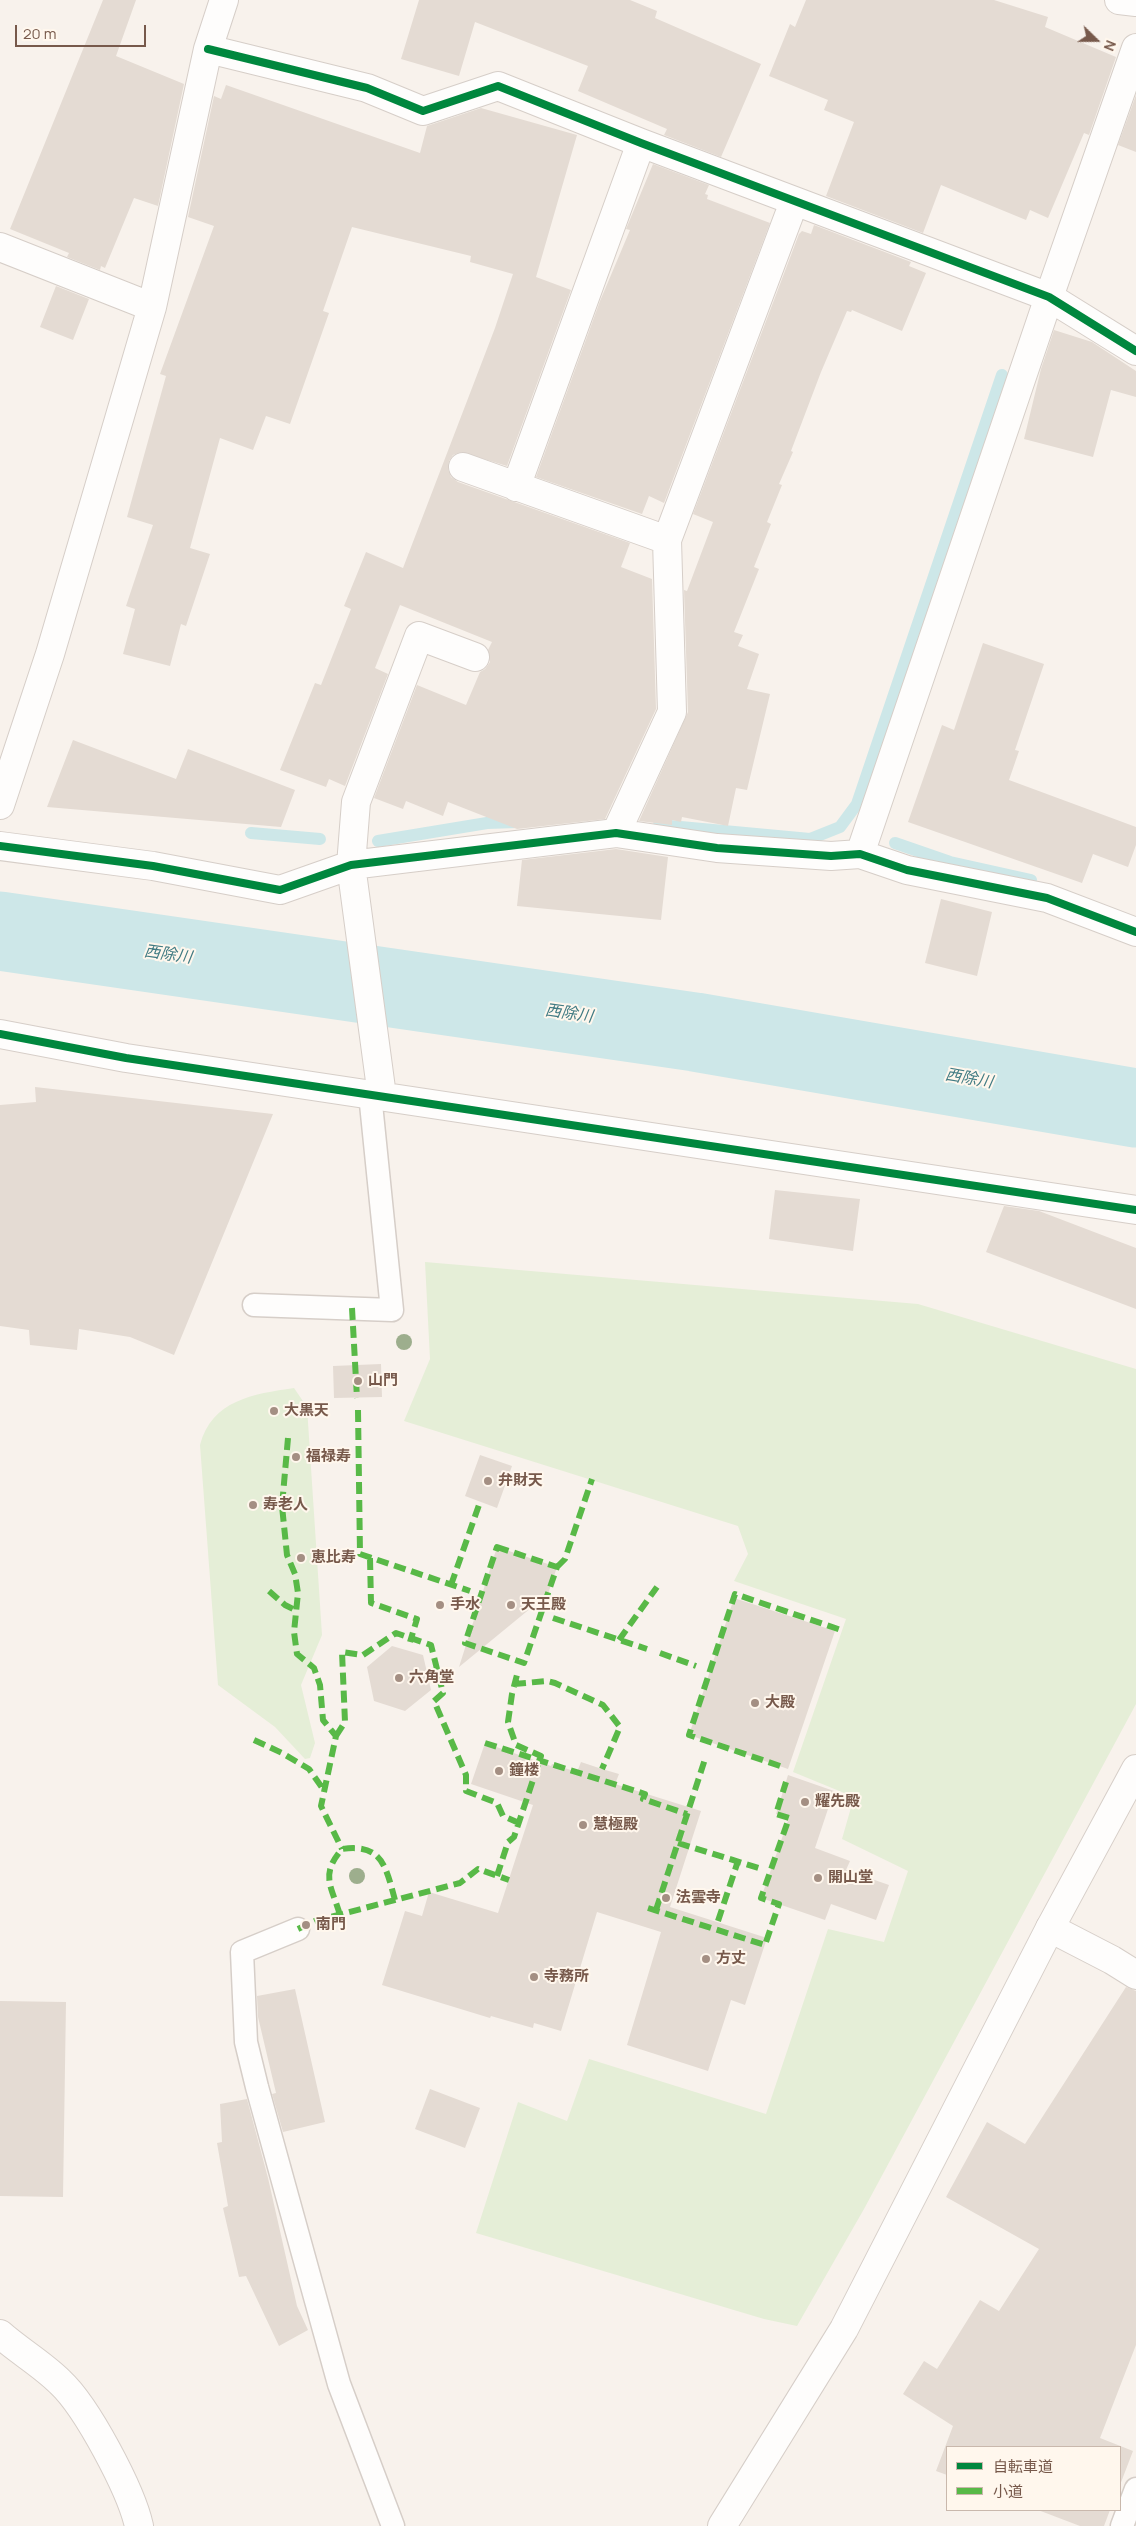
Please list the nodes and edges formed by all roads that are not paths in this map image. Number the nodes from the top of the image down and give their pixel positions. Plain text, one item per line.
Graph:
1 (224, 0) edge
2 (1119, 0) edge
3 (1136, 2) edge
4 (1136, 48) edge
5 (208, 49) junction
6 (641, 143) junction
7 (794, 202) junction
8 (0, 247) edge
9 (1049, 297) junction
10 (152, 307) junction
11 (1136, 351) edge
12 (463, 467) dead end
13 (516, 487) junction
14 (667, 540) junction
15 (475, 657) dead end
16 (0, 805) edge
17 (616, 833) junction
18 (0, 846) edge
19 (860, 854) junction
20 (351, 866) junction
21 (1136, 932) edge
22 (0, 1034) edge
23 (376, 1095) junction
24 (1136, 1210) edge
25 (254, 1305) dead end
26 (1136, 1769) edge
27 (1050, 1928) junction
28 (298, 1929) dead end
29 (1136, 1975) edge
30 (0, 2334) edge
31 (1136, 2489) edge
32 (138, 2526) edge
33 (393, 2526) edge
34 (722, 2526) edge
35 (1122, 2526) edge

1 - 5 street
2 - 3 street
4 - 9 street
5 - 6 street
5 - 10 street
6 - 7 street
6 - 13 street
7 - 9 street
7 - 14 street
8 - 10 street
9 - 11 street
9 - 19 street
10 - 16 street
12 - 13 street
13 - 14 street
14 - 17 street
15 - 20 street
17 - 19 street
17 - 20 street
18 - 20 street
19 - 21 street
20 - 23 street
22 - 23 street
23 - 24 street
23 - 25 lane
26 - 27 street
27 - 29 street
27 - 34 street
28 - 33 lane
30 - 32 street
31 - 35 lane

